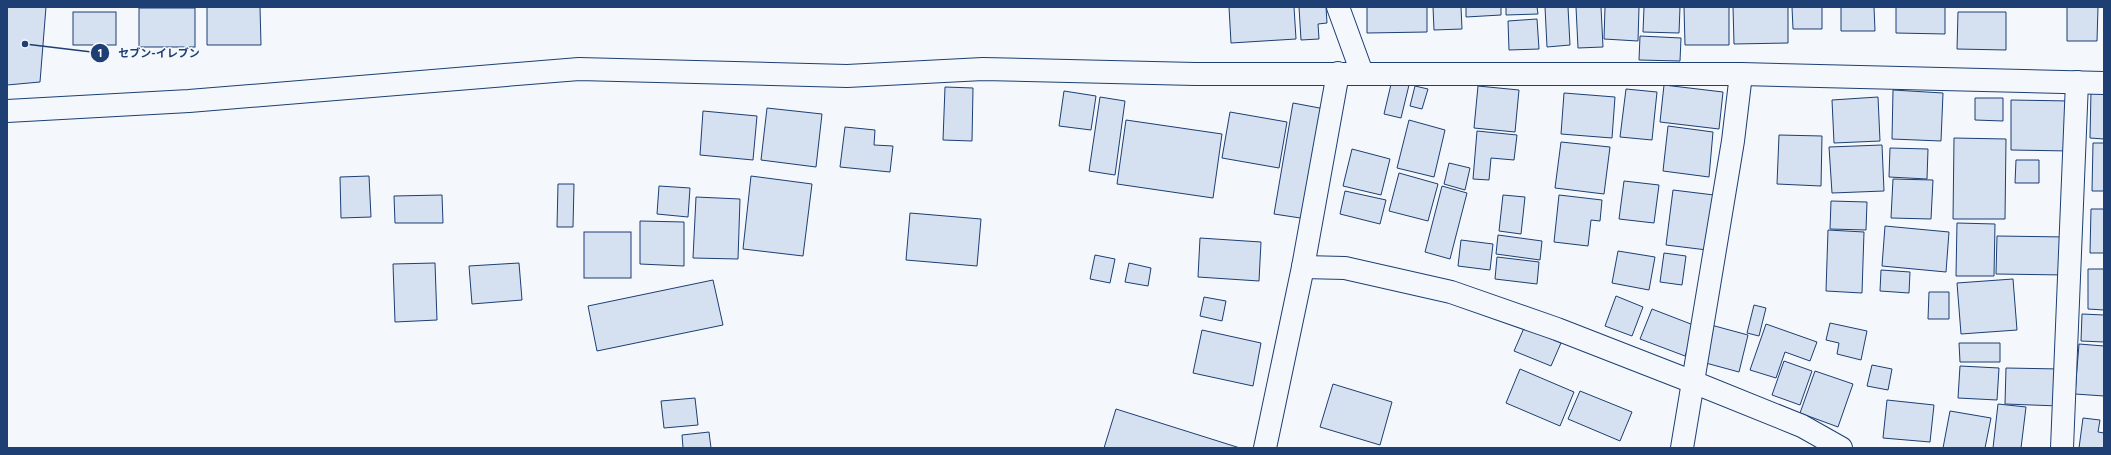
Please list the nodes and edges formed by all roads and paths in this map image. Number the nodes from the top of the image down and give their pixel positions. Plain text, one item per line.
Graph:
1 (1338, 7) edge
2 (1338, 73) junction
3 (1362, 73) junction
4 (1741, 74) junction
5 (2077, 82) junction
6 (2104, 83) edge
7 (7, 111) edge
8 (1303, 267) junction
9 (1693, 382) junction
10 (1264, 448) edge
11 (1682, 448) edge
12 (1841, 448) edge
13 (2062, 448) edge

1 - 3 street
2 - 3 street
2 - 7 street
2 - 8 street
3 - 4 street
4 - 5 street
4 - 9 street
5 - 6 street
5 - 13 street
8 - 9 street
8 - 10 street
9 - 11 street
9 - 12 street

